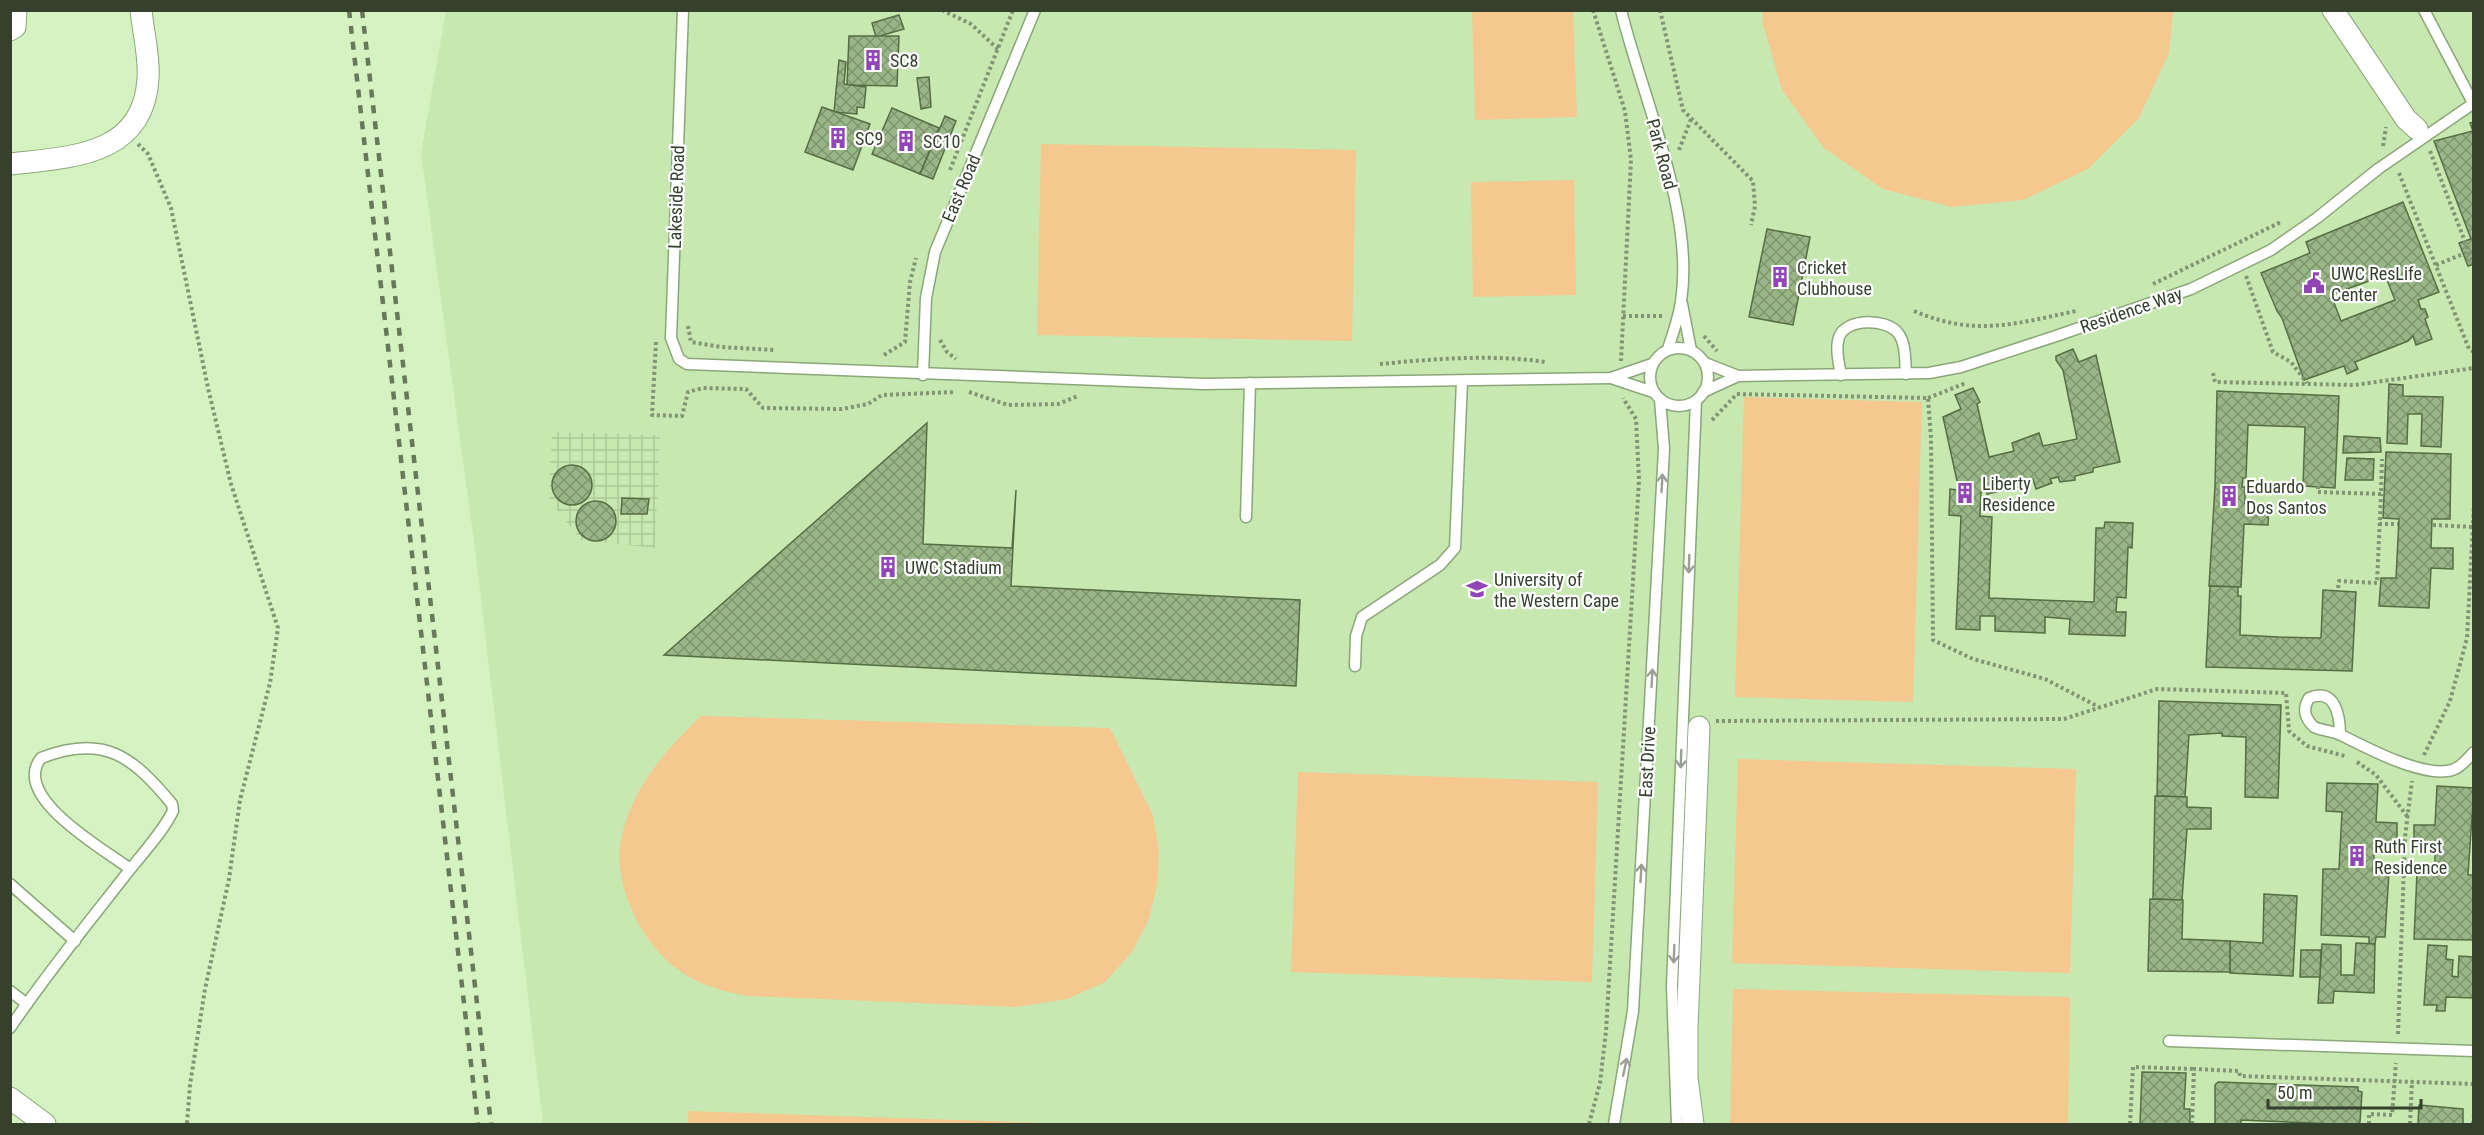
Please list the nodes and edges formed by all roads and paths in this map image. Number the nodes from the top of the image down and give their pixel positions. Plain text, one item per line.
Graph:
1 (16, 10) edge
2 (141, 10) edge
3 (683, 10) edge
4 (942, 10) edge
5 (1013, 10) edge
6 (1035, 10) edge
7 (1593, 10) edge
8 (1621, 10) edge
9 (1660, 10) edge
10 (2333, 10) edge
11 (2424, 10) edge
12 (10, 30) edge
13 (999, 50) junction
14 (2389, 93) junction
15 (2473, 103) edge
16 (2417, 129) dead end
17 (126, 133) junction
18 (2428, 148) dead end
19 (2375, 152) dead end
20 (10, 164) edge
21 (949, 173) dead end
22 (2399, 173) dead end
23 (2290, 218) dead end
24 (1751, 225) dead end
25 (918, 249) dead end
26 (2468, 252) junction
27 (2436, 265) junction
28 (2474, 265) edge
29 (2246, 275) dead end
30 (2145, 288) dead end
31 (1682, 301) junction
32 (2082, 310) dead end
33 (1914, 311) dead end
34 (1623, 316) junction
35 (1677, 317) junction
36 (687, 321) dead end
37 (939, 330) dead end
38 (1668, 349) junction
39 (776, 350) dead end
40 (1691, 350) junction
41 (2474, 352) edge
42 (875, 354) dead end
43 (959, 361) dead end
44 (1555, 363) dead end
45 (1705, 363) junction
46 (1652, 364) junction
47 (1371, 365) dead end
48 (1610, 365) dead end
49 (2474, 368) edge
50 (2213, 373) dead end
51 (1906, 374) junction
52 (923, 375) junction
53 (1841, 375) junction
54 (1738, 376) junction
55 (1616, 379) junction
56 (1462, 381) junction
57 (1250, 383) junction
58 (2307, 384) junction
59 (1737, 394) dead end
60 (1657, 395) junction
61 (1700, 397) junction
62 (1008, 405) dead end
63 (652, 416) dead end
64 (2382, 459) dead end
65 (2318, 486) dead end
66 (2381, 494) junction
67 (1246, 517) dead end
68 (2379, 524) junction
69 (2398, 525) dead end
70 (2433, 525) dead end
71 (2474, 526) edge
72 (2338, 588) dead end
73 (1355, 666) dead end
74 (2099, 708) junction
75 (1699, 727) joint
76 (2340, 735) dead end
77 (2474, 752) edge
78 (2408, 816) dead end
79 (2374, 866) dead end
80 (2433, 868) dead end
81 (130, 869) junction
82 (10, 884) edge
83 (75, 941) junction
84 (10, 991) edge
85 (27, 1004) junction
86 (10, 1028) edge
87 (2169, 1041) dead end
88 (2397, 1049) junction
89 (2474, 1051) edge
90 (2194, 1069) junction
91 (2394, 1081) junction
92 (2412, 1081) junction
93 (2474, 1084) edge
94 (10, 1098) edge
95 (2474, 1115) edge
96 (45, 1125) edge
97 (187, 1125) edge
98 (1588, 1125) edge
99 (1614, 1125) edge
100 (1677, 1125) edge
101 (1693, 1125) edge
102 (2130, 1125) edge
103 (2192, 1125) edge
104 (2368, 1125) edge
105 (2410, 1125) edge
106 (2473, 1125) edge

1 - 12 street
2 - 17 street
3 - 52 lane, Lakeside Road
4 - 13 path
5 - 13 path
6 - 52 lane, East Road
7 - 34 path
8 - 31 lane, Park Road
9 - 24 path
10 - 14 street
11 - 15 lane
13 - 21 path
14 - 16 street
14 - 19 path
15 - 51 lane, Residence Way
17 - 20 street
17 - 97 path
18 - 26 path
22 - 27 path
23 - 30 path
25 - 42 path
26 - 27 path
26 - 28 path
27 - 41 path
29 - 58 path
31 - 35 lane, Park Road
31 - 40 lane, Park Road
32 - 33 path
34 - 35 path
34 - 48 path
35 - 38 lane, Park Road
36 - 39 path
37 - 43 path
38 - 40 lane
38 - 46 lane
40 - 45 lane
44 - 47 path
45 - 54 lane, Residence Way
45 - 61 lane
46 - 55 lane
46 - 60 lane
49 - 58 path
50 - 58 path
51 - 53 lane, Residence Way
51 - 53 lane
52 - 57 lane
53 - 54 lane, Residence Way
54 - 61 lane, Residence Way
55 - 56 lane
55 - 60 lane
55 - 98 path
56 - 57 lane
56 - 73 lane
57 - 67 lane
59 - 74 path
60 - 61 lane
99 -> 60 lane, East Drive
61 -> 100 lane, East Drive
62 - 63 path
64 - 66 path
65 - 66 path
66 - 68 path
68 - 69 path
68 - 72 path
70 - 71 path
74 - 75 path
74 - 78 path
75 - 101 street
76 - 77 lane
79 - 80 path
81 - 81 lane
81 - 83 lane
82 - 83 lane
83 - 85 lane
84 - 85 lane
85 - 86 lane
87 - 88 lane
88 - 89 lane
88 - 91 path
90 - 91 path
90 - 102 path
90 - 103 path
91 - 92 path
91 - 104 path
92 - 93 path
92 - 105 path
94 - 96 street
95 - 106 path

